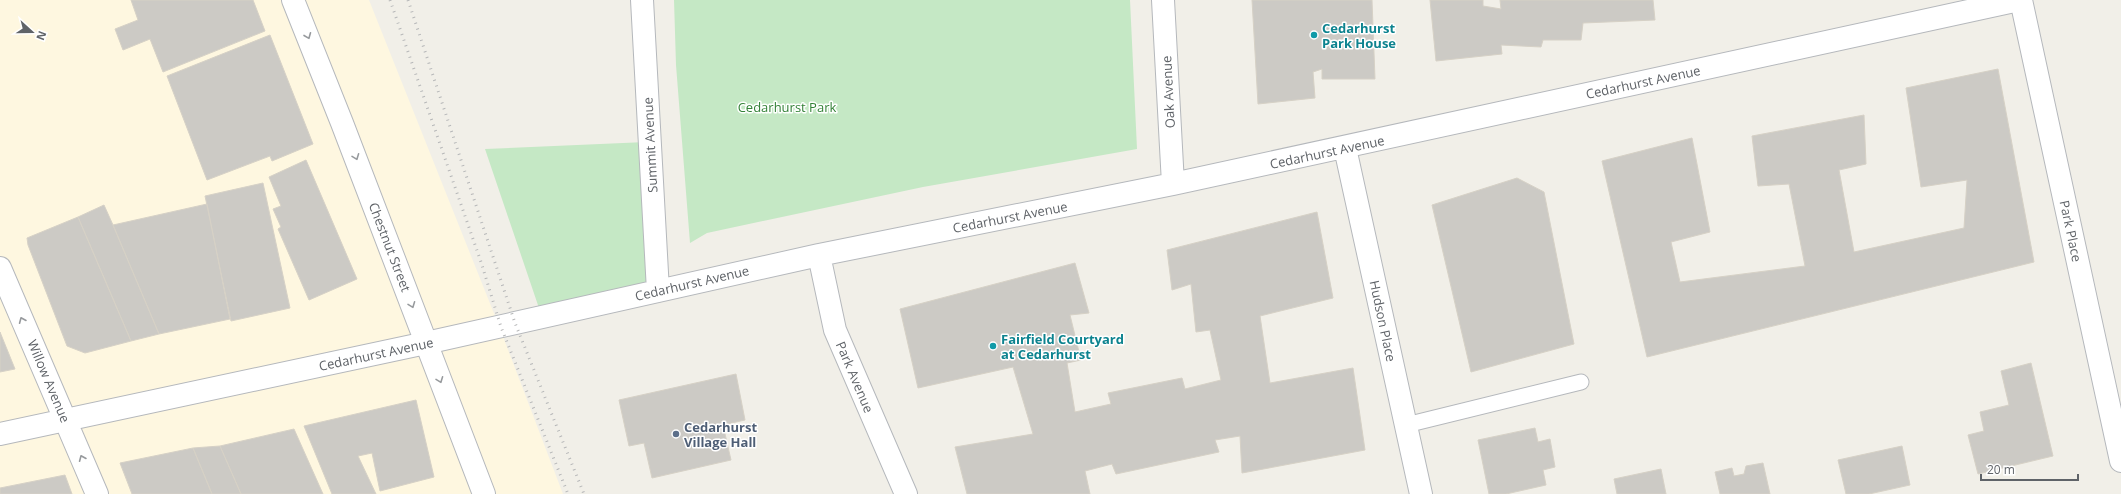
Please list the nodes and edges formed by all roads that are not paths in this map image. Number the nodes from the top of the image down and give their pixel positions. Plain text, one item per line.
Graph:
1 (294, 0) edge
2 (642, 0) edge
3 (1163, 0) edge
4 (2020, 0) edge
5 (1346, 148) junction
6 (1173, 184) junction
7 (819, 255) junction
8 (0, 268) edge
9 (658, 291) junction
10 (426, 343) junction
11 (1581, 382) dead end
12 (66, 420) junction
13 (1406, 425) junction
14 (0, 434) edge
15 (2121, 461) edge
16 (97, 494) edge
17 (484, 494) edge
18 (906, 494) edge
19 (1421, 494) edge

1 -> 10 street, Chestnut Street
2 - 9 street, Summit Avenue
3 - 6 street, Oak Avenue
4 - 5 street, Cedarhurst Avenue
4 - 15 street, Park Place
5 - 6 street, Cedarhurst Avenue
5 - 13 street, Hudson Place
6 - 7 street, Cedarhurst Avenue
7 - 9 street, Cedarhurst Avenue
7 - 18 street, Park Avenue
12 -> 8 street, Willow Avenue
9 - 10 street, Cedarhurst Avenue
10 - 12 street, Cedarhurst Avenue
10 -> 17 street, Chestnut Street
11 - 13 lane
12 - 14 street, Cedarhurst Avenue
16 -> 12 street, Willow Avenue
13 - 19 street, Hudson Place

